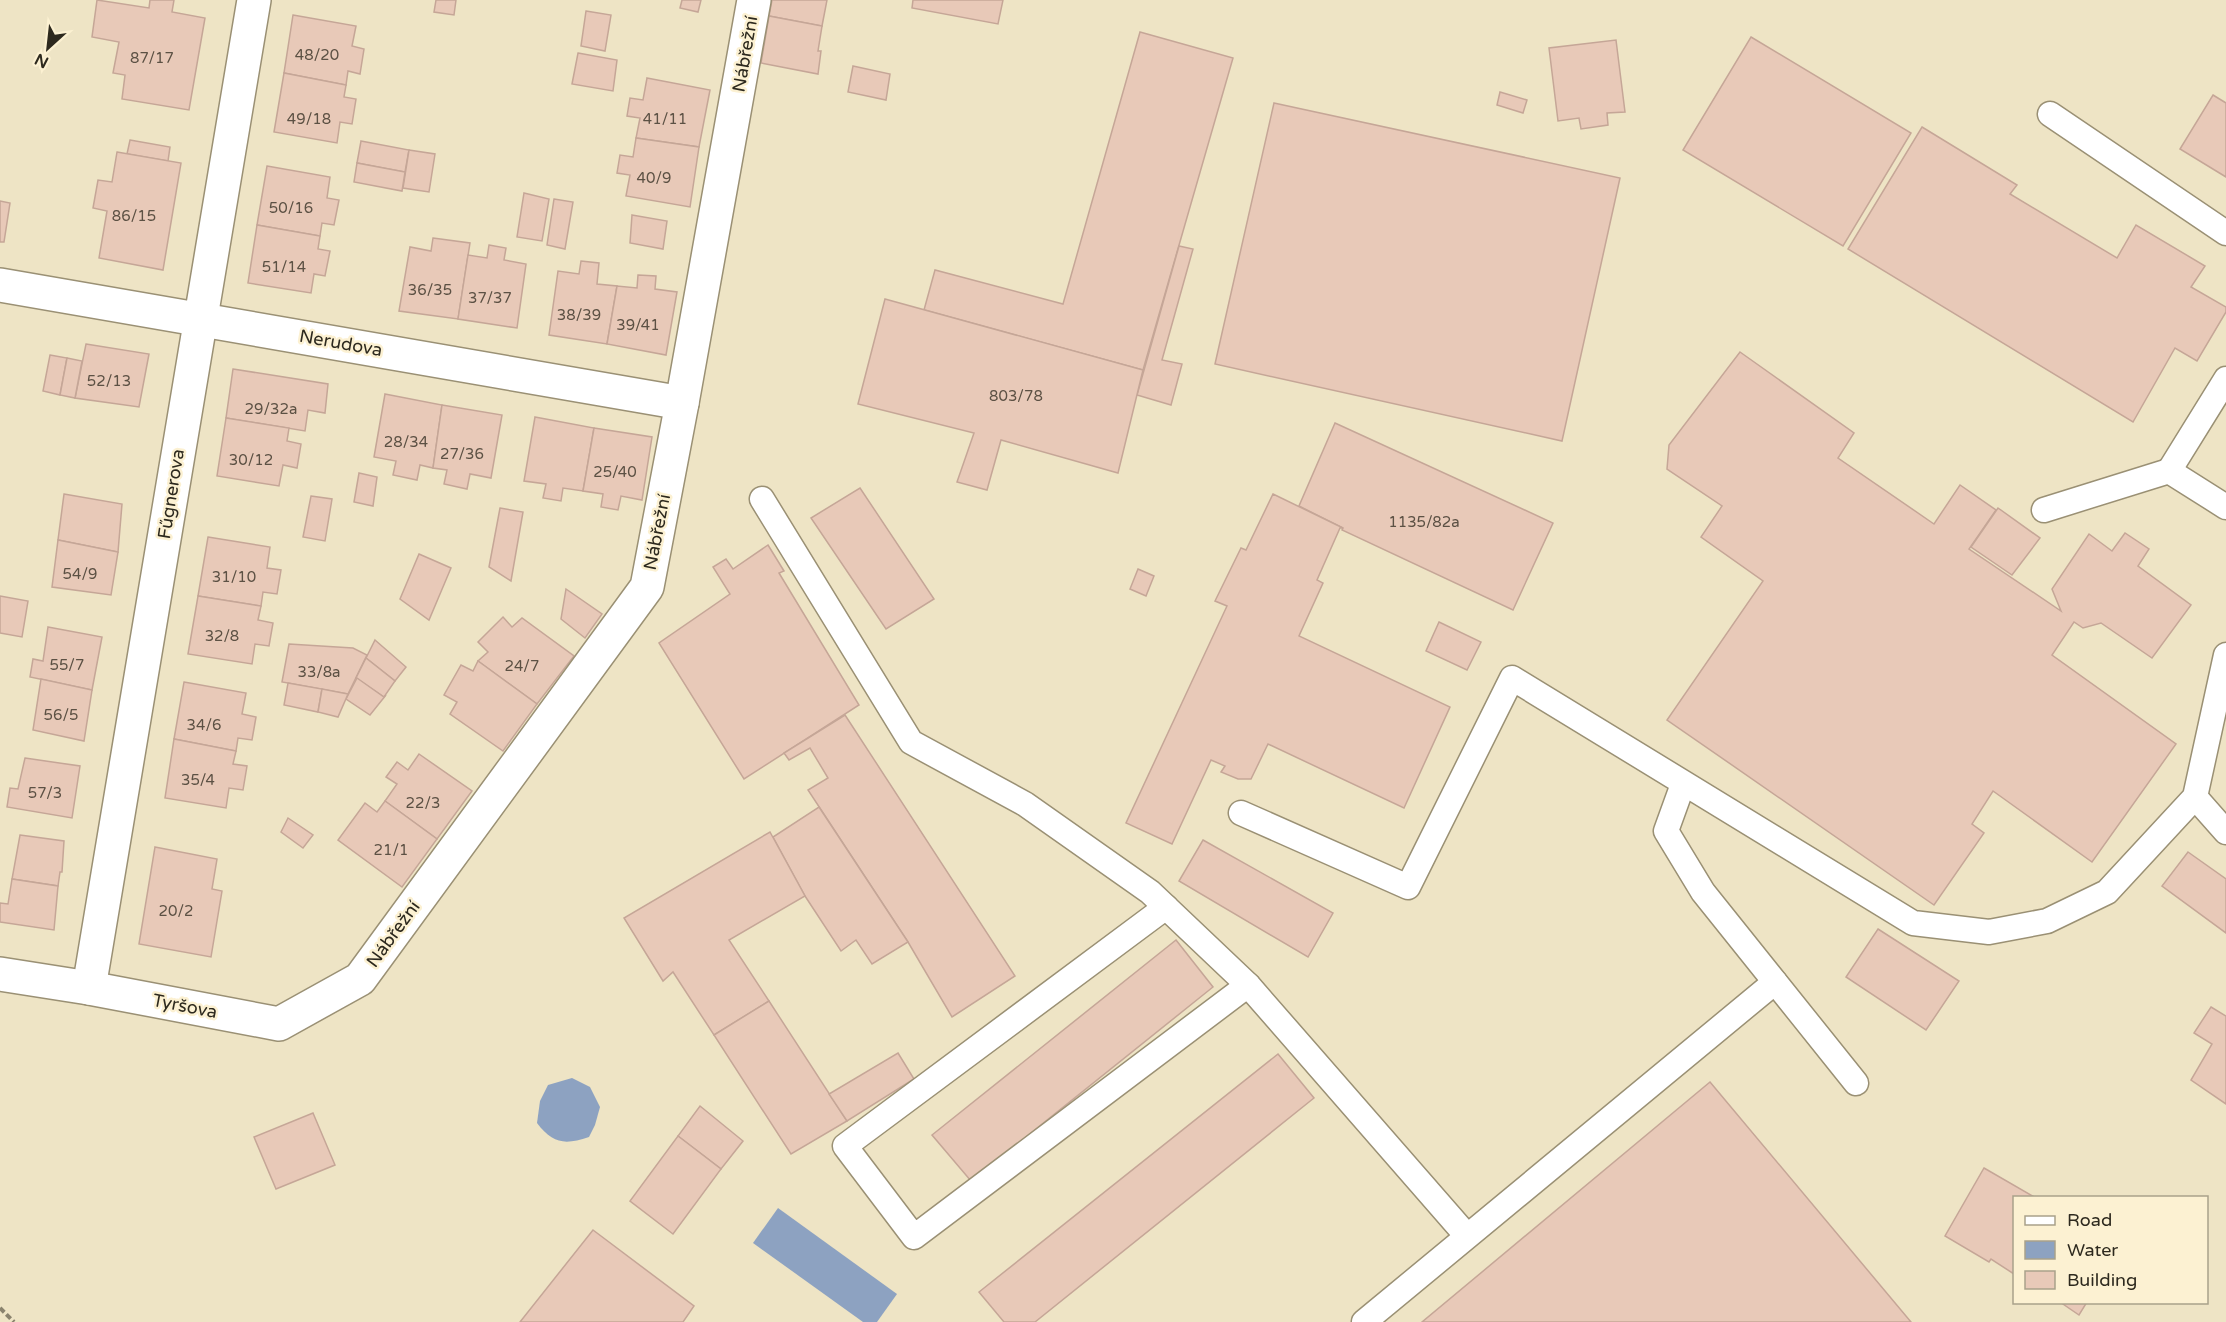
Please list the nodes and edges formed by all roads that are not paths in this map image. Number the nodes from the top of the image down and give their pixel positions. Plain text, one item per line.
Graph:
1 (254, 0) edge
2 (754, 0) edge
3 (2050, 114) dead end
4 (2226, 233) edge
5 (0, 285) edge
6 (201, 319) junction
7 (2226, 379) edge
8 (682, 403) junction
9 (2169, 471) junction
10 (762, 499) dead end
11 (2226, 507) edge
12 (2044, 510) dead end
13 (2226, 655) edge
14 (1683, 784) junction
15 (2195, 797) junction
16 (1241, 813) dead end
17 (2226, 832) edge
18 (1166, 907) junction
19 (0, 974) edge
20 (360, 979) joint
21 (1775, 982) junction
22 (1248, 985) junction
23 (89, 988) junction
24 (1856, 1083) dead end
25 (1467, 1236) junction
26 (1364, 1322) edge

1 - 6 street, Fűgnerova
2 - 8 street, Nábřežní
3 - 4 lane
5 - 6 street, Nerudova
6 - 8 street, Nerudova
6 - 23 street, Fűgnerova
7 - 9 lane
8 - 20 street, Nábřežní
9 - 11 lane
9 - 12 lane
10 - 18 lane
13 - 15 lane
14 - 15 lane
14 - 16 lane
14 - 21 lane
15 - 17 lane
18 - 22 lane
18 - 22 lane
19 - 23 street, Tyršova
20 - 23 street, Tyršova
21 - 24 lane
21 - 25 lane
22 - 25 lane
25 - 26 lane

